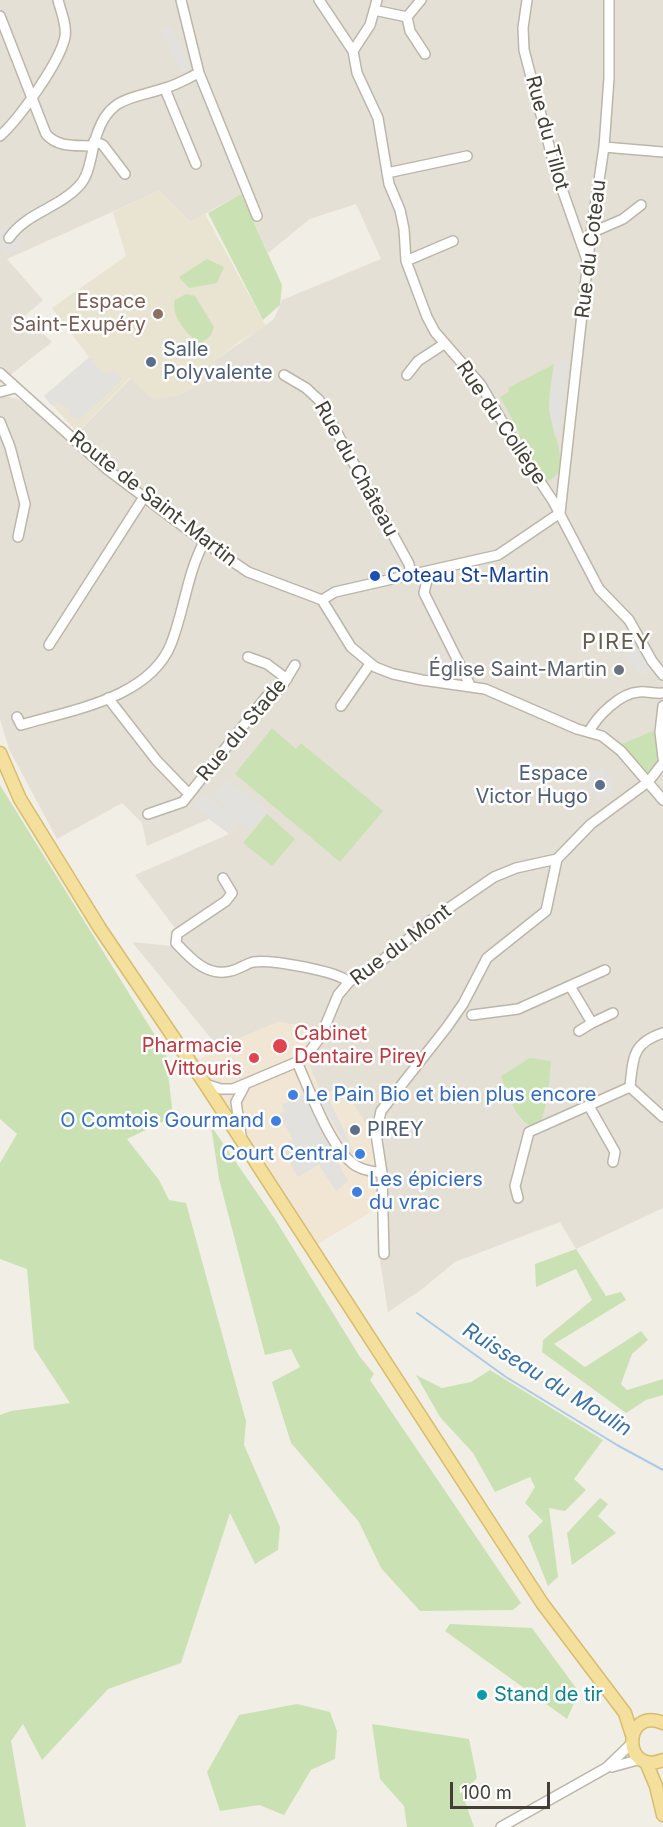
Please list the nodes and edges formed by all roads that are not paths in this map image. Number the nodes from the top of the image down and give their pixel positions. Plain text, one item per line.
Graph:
1 (58, 0) edge
2 (181, 0) edge
3 (319, 0) edge
4 (377, 0) edge
5 (421, 0) edge
6 (527, 0) edge
7 (609, 0) edge
8 (374, 10) junction
9 (0, 16) edge
10 (407, 17) junction
11 (370, 25) junction
12 (347, 42) junction
13 (353, 51) junction
14 (425, 54) dead end
15 (199, 73) junction
16 (165, 89) junction
17 (32, 97) junction
18 (0, 136) edge
19 (94, 143) junction
20 (604, 147) junction
21 (663, 152) edge
22 (467, 156) dead end
23 (196, 164) dead end
24 (387, 173) junction
25 (125, 174) dead end
26 (641, 205) dead end
27 (257, 216) dead end
28 (591, 233) junction
29 (9, 238) dead end
30 (453, 241) dead end
31 (406, 261) junction
32 (588, 263) junction
33 (444, 344) junction
34 (0, 373) edge
35 (285, 375) dead end
36 (407, 375) dead end
37 (15, 388) junction
38 (0, 392) edge
39 (0, 422) edge
40 (144, 497) junction
41 (557, 499) junction
42 (560, 513) junction
43 (544, 524) junction
44 (18, 537) dead end
45 (204, 542) junction
46 (429, 572) junction
47 (411, 575) junction
48 (322, 600) junction
49 (49, 645) dead end
50 (248, 657) dead end
51 (370, 664) junction
52 (295, 665) dead end
53 (662, 672) edge
54 (287, 679) junction
55 (471, 687) junction
56 (663, 693) edge
57 (108, 698) junction
58 (341, 706) dead end
59 (663, 706) edge
60 (17, 717) dead end
61 (589, 732) junction
62 (0, 753) edge
63 (663, 758) edge
64 (663, 765) edge
65 (0, 770) edge
66 (648, 782) junction
67 (189, 794) junction
68 (20, 799) junction
69 (663, 800) edge
70 (148, 814) dead end
71 (557, 859) junction
72 (223, 878) dead end
73 (604, 970) dead end
74 (349, 982) junction
75 (570, 986) junction
76 (613, 1013) dead end
77 (472, 1015) dead end
78 (592, 1023) junction
79 (579, 1031) dead end
80 (663, 1033) edge
81 (297, 1062) junction
82 (205, 1084) junction
83 (244, 1087) junction
84 (630, 1087) junction
85 (213, 1096) junction
86 (589, 1106) junction
87 (663, 1117) edge
88 (243, 1143) junction
89 (613, 1162) dead end
90 (382, 1173) junction
91 (518, 1197) dead end
92 (384, 1254) dead end
93 (611, 1693) junction
94 (657, 1720) edge
95 (632, 1739) junction
96 (643, 1761) junction
97 (663, 1761) edge
98 (606, 1768) junction
99 (662, 1808) edge
100 (501, 1827) edge

1 - 17 street
2 - 15 street
3 - 12 street, Rue du Collège
4 - 8 street
5 - 10 street
6 - 32 street, Rue du Tillot
7 - 20 street, Rue du Coteau
8 - 10 street
8 - 11 street
9 - 17 street
10 - 14 street
11 - 12 street
11 - 13 street
12 - 13 street, Rue du Collège
13 - 24 street, Rue du Collège
15 - 16 street
15 - 27 street
16 - 19 street
16 - 23 street
17 - 18 street
17 - 19 street
19 - 25 street
19 - 29 street
20 - 21 street
20 - 28 street, Rue du Coteau
22 - 24 street
24 - 31 street, Rue du Collège
26 - 28 street
28 - 32 street, Rue du Coteau
30 - 31 street
31 - 33 street, Rue du Collège
32 - 41 street, Rue du Coteau
33 - 36 street
33 - 41 street, Rue du Collège
34 - 37 street, Route de Saint-Martin
35 - 47 street, Rue du Château
37 - 38 street
37 - 40 street, Route de Saint-Martin
39 - 44 street
40 - 45 street, Route de Saint-Martin
40 - 49 street
41 - 42 street, Rue du Collège
41 - 43 street, Rue du Coteau
42 - 43 street
42 - 53 street, Rue du Collège
43 - 46 street
45 - 48 street, Route de Saint-Martin
45 - 57 street
46 - 47 street
46 - 55 street
47 - 48 street
48 - 51 street
50 - 54 street
51 - 55 street
51 - 58 street
52 - 54 street, Rue du Stade
54 - 67 street, Rue du Stade
55 - 61 street
56 - 61 street
57 - 60 street
57 - 67 street
59 - 63 street
61 - 66 street
62 - 68 main road
64 - 66 street
65 - 68 main road
66 - 69 street
66 - 71 street
67 - 70 street
68 - 82 main road
71 - 74 street, Rue du Mont
71 - 90 street
72 - 74 street
73 - 75 street
74 - 81 street, Rue du Mont
75 - 77 street
75 - 78 street
76 - 78 street
78 - 79 street
80 - 84 street
81 - 83 street, Rue du Mont
81 - 90 street
82 - 83 street
82 - 85 main road
83 - 85 street
83 - 88 street
84 - 86 street
84 - 87 street
85 - 88 main road
86 - 89 street
86 - 91 street
88 - 93 main road
90 - 92 street
93 - 94 main road
93 - 95 main road
94 - 95 main road
95 - 96 main road
95 - 98 street
96 - 97 main road
96 - 98 street
96 - 99 main road
97 - 99 main road
98 - 100 street

